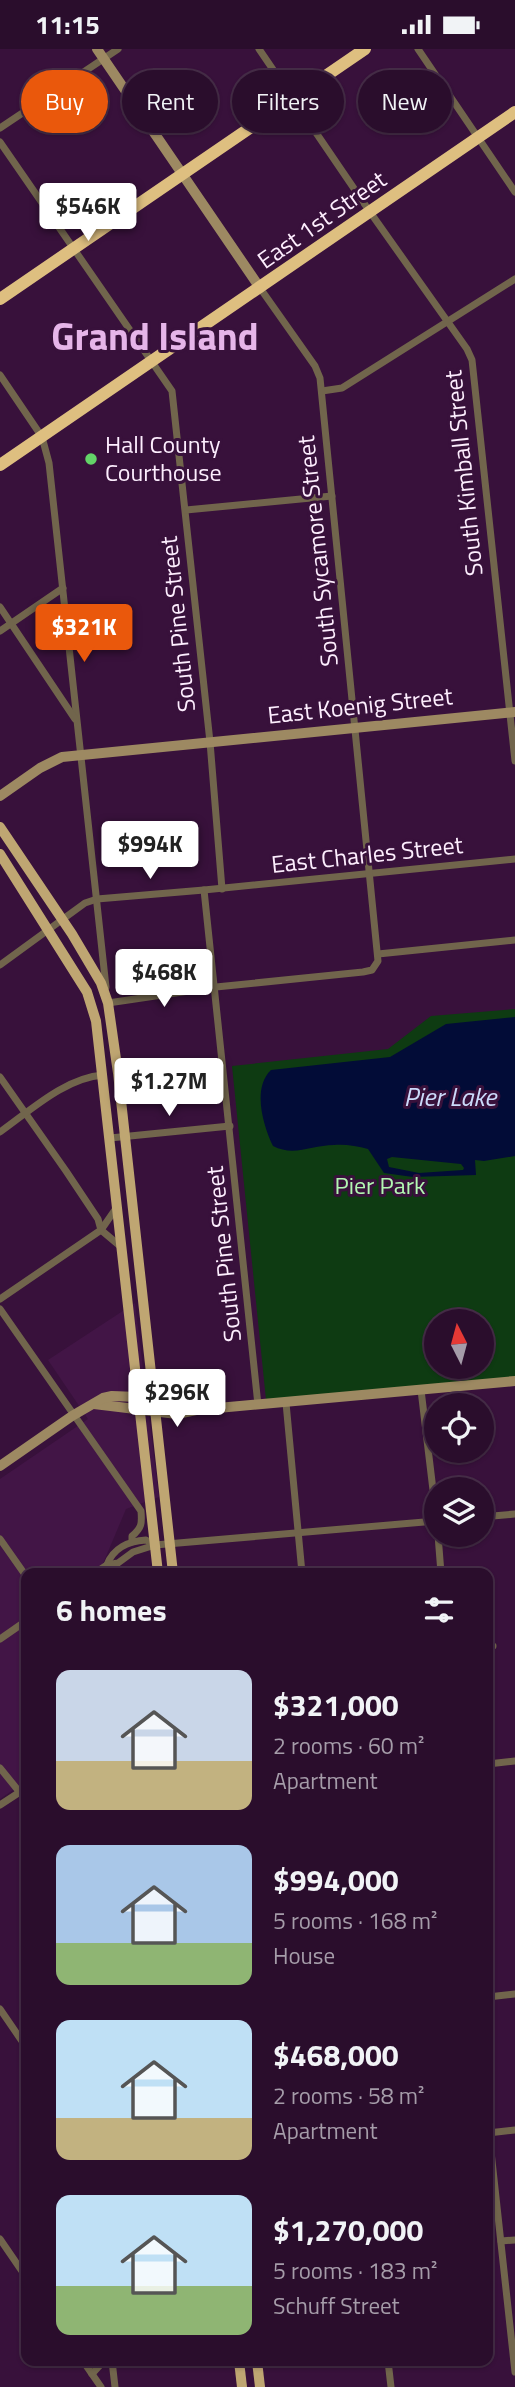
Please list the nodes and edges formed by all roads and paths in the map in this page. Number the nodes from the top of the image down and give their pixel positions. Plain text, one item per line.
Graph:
1 (97, 49) edge
2 (118, 49) edge
3 (259, 49) edge
4 (365, 49) edge
5 (418, 49) edge
6 (104, 58) junction
7 (273, 70) edge
8 (334, 70) edge
9 (515, 111) edge
10 (0, 128) edge
11 (242, 133) edge
12 (315, 133) edge
13 (478, 137) junction
14 (0, 142) edge
15 (182, 174) junction
16 (515, 192) edge
17 (370, 212) junction
18 (74, 249) junction
19 (515, 279) edge
20 (260, 288) junction
21 (0, 299) edge
22 (447, 322) junction
23 (152, 362) junction
24 (0, 375) edge
25 (322, 391) junction
26 (42, 437) junction
27 (0, 465) edge
28 (332, 496) junction
29 (186, 510) junction
30 (62, 588) junction
31 (0, 607) edge
32 (11, 622) junction
33 (0, 631) edge
34 (512, 713) edge
35 (78, 723) junction
36 (356, 728) junction
37 (210, 742) junction
38 (81, 754) junction
39 (515, 761) edge
40 (0, 796) edge
41 (0, 827) edge
42 (0, 854) edge
43 (515, 859) edge
44 (371, 874) junction
45 (222, 889) junction
46 (204, 890) junction
47 (97, 899) junction
48 (62, 919) junction
49 (48, 930) junction
50 (515, 940) edge
51 (378, 954) junction
52 (0, 965) edge
53 (216, 987) junction
54 (108, 1003) junction
55 (103, 1075) junction
56 (0, 1077) edge
57 (25, 1114) junction
58 (230, 1126) junction
59 (0, 1132) edge
60 (125, 1136) junction
61 (110, 1138) junction
62 (117, 1207) junction
63 (101, 1230) junction
64 (121, 1246) junction
65 (0, 1299) edge
66 (0, 1309) edge
67 (515, 1381) edge
68 (421, 1390) junction
69 (139, 1403) junction
70 (286, 1403) junction
71 (258, 1405) junction
72 (155, 1407) junction
73 (72, 1416) junction
74 (0, 1466) edge
75 (431, 1477) edge
76 (515, 1514) edge
77 (494, 1516) edge
78 (424, 1522) edge
79 (298, 1531) junction
80 (0, 1539) edge
81 (132, 1542) junction
82 (170, 1544) junction
83 (155, 1545) junction
84 (439, 1547) edge
85 (107, 1565) junction
86 (102, 1568) edge
87 (157, 1568) edge
88 (172, 1568) edge
89 (302, 1568) edge
90 (441, 1568) edge
91 (21, 1569) edge
92 (21, 1624) edge
93 (0, 1639) edge
94 (515, 1761) edge
95 (493, 1763) edge
96 (0, 1768) edge
97 (19, 1793) joint
98 (0, 1805) edge
99 (515, 1994) edge
100 (493, 1996) edge
101 (0, 2009) edge
102 (21, 2040) edge
103 (515, 2130) edge
104 (493, 2133) edge
105 (493, 2169) edge
106 (0, 2239) edge
107 (515, 2239) edge
108 (501, 2241) junction
109 (21, 2270) edge
110 (514, 2347) edge
111 (86, 2366) edge
112 (99, 2366) edge
113 (113, 2366) edge
114 (240, 2366) edge
115 (258, 2366) edge
116 (389, 2366) edge
117 (515, 2372) edge
118 (92, 2374) junction
119 (102, 2387) edge
120 (115, 2387) edge
121 (242, 2387) edge
122 (260, 2387) edge
123 (391, 2387) edge

1 - 6 street
2 - 6 street
3 - 7 street, South Kimball Street
4 - 8 highway
5 - 13 street
6 - 10 street
6 - 15 street
9 - 13 highway, East 1st Street
11 - 15 highway
12 - 17 street, South Kimball Street
13 - 16 street
13 - 17 highway, East 1st Street
14 - 18 street, South Pine Street
15 - 18 highway
15 - 20 street
17 - 20 highway, East 1st Street
17 - 22 street, South Kimball Street
18 - 21 highway
18 - 23 street, South Pine Street
19 - 22 street
20 - 23 highway, East 1st Street
20 - 25 street, South Sycamore Street
22 - 25 street
22 - 34 street, South Kimball Street
23 - 26 highway, East 1st Street
23 - 29 street, South Pine Street
24 - 26 street
25 - 28 street, South Sycamore Street
26 - 27 highway, East 1st Street
26 - 30 street
28 - 29 street
28 - 36 street, South Sycamore Street
29 - 37 street, South Pine Street
30 - 32 street
30 - 35 street
31 - 32 street
32 - 33 street
32 - 35 street
34 - 36 street, East Koenig Street
34 - 39 street, South Kimball Street
35 - 38 street
36 - 37 street, East Koenig Street
36 - 44 street, South Sycamore Street
37 - 38 street, East Koenig Street
37 - 45 street, South Pine Street
38 - 40 street, East Koenig Street
38 - 47 street
41 - 48 main road
42 - 49 main road
43 - 44 street, East Charles Street
44 - 45 street, East Charles Street
44 - 51 street, South Sycamore Street
45 - 46 street, East Charles Street
46 - 47 street, East Charles Street
46 - 53 street, South Pine Street
47 - 48 street
47 - 54 street
48 - 49 street
48 - 54 main road
49 - 52 street
49 - 55 main road
50 - 51 street
51 - 53 street
53 - 54 street
53 - 58 street, South Pine Street
54 - 60 main road
55 - 57 street
55 - 61 main road
56 - 57 street
57 - 59 street
57 - 63 street
58 - 60 street
58 - 71 street, South Pine Street
60 - 61 street
60 - 72 main road
61 - 62 main road
62 - 63 street
62 - 64 main road
63 - 64 street
63 - 65 street
64 - 69 main road
66 - 73 street
67 - 68 street
68 - 70 street
68 - 75 street
69 - 72 street
69 - 73 street
69 - 83 main road
70 - 71 street
70 - 79 street
71 - 72 street
72 - 82 main road
73 - 74 street
73 - 81 street
76 - 77 street
78 - 79 street
79 - 82 street
79 - 89 street
80 - 91 street
81 - 83 street
81 - 85 street
82 - 83 street
82 - 88 main road
83 - 85 street
83 - 87 main road
84 - 90 street
85 - 86 street
92 - 93 street
94 - 95 street
96 - 97 street
97 - 98 street
99 - 100 street
101 - 102 street
103 - 104 street
105 - 108 street
106 - 109 street
107 - 108 street
108 - 110 street
110 - 117 street
111 - 118 street
112 - 118 street
113 - 120 street
114 - 121 main road
115 - 122 main road
116 - 123 street
118 - 119 street

